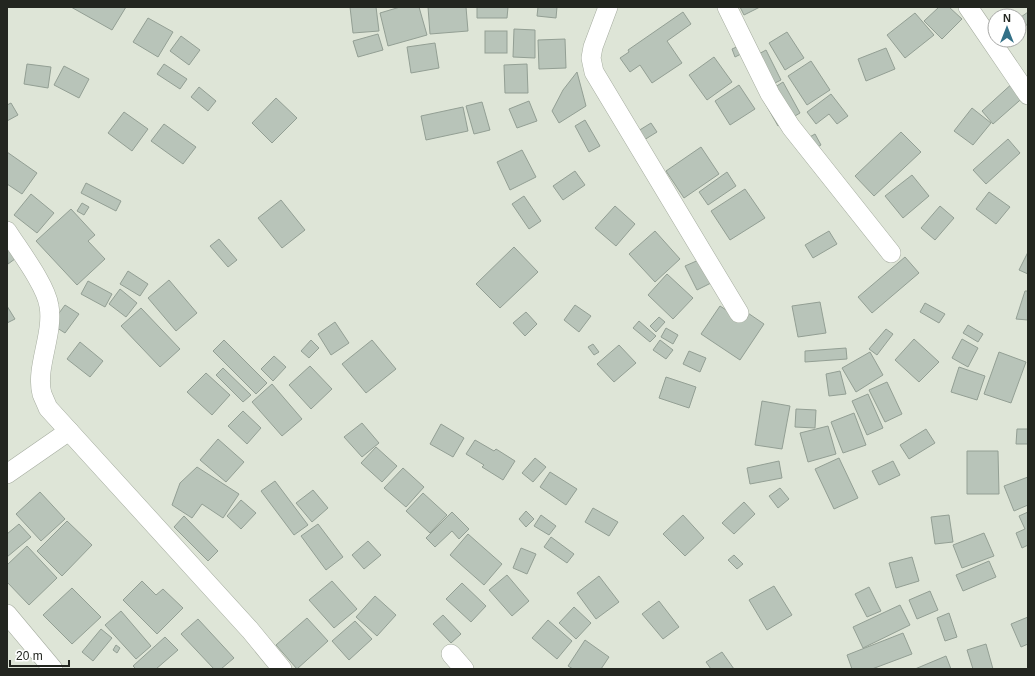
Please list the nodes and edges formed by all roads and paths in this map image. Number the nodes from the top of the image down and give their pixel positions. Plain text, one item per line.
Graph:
1 (608, 7) edge
2 (727, 7) edge
3 (968, 7) edge
4 (1028, 95) edge
5 (7, 231) edge
6 (891, 253) dead end
7 (740, 313) dead end
8 (69, 431) junction
9 (7, 474) edge
10 (7, 614) edge
11 (451, 654) dead end
12 (53, 669) edge
13 (282, 669) edge
14 (464, 669) edge

1 - 7 street
2 - 6 street
3 - 4 street
5 - 8 street
8 - 9 street
8 - 13 street
10 - 12 street
11 - 14 street

